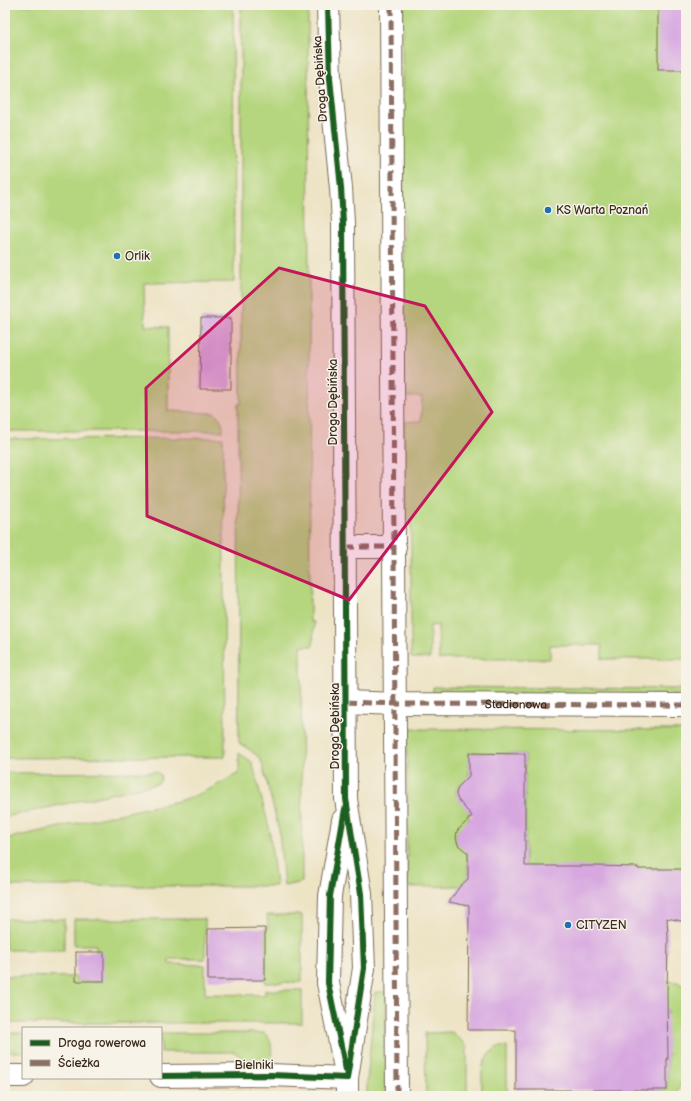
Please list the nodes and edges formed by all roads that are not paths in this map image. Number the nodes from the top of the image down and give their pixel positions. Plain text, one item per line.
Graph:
1 (328, 5) edge
2 (391, 5) edge
3 (345, 547) junction
4 (395, 547) junction
5 (346, 702) junction
6 (396, 704) junction
7 (686, 705) edge
8 (346, 799) junction
9 (5, 1076) edge
10 (22, 1076) edge
11 (162, 1076) edge
12 (347, 1087) edge
13 (397, 1096) edge

1 - 3 street, Droga Dębińska
2 - 4 street
3 - 4 street
3 - 5 street, Droga Dębińska
4 - 6 street
5 - 6 street, Stadionowa
5 - 8 street, Droga Dębińska
6 - 7 street, Stadionowa
6 - 13 street
8 - 12 street, Droga Dębińska
8 - 12 street, Droga Dębińska
9 - 10 street
11 - 12 street, Bielniki

